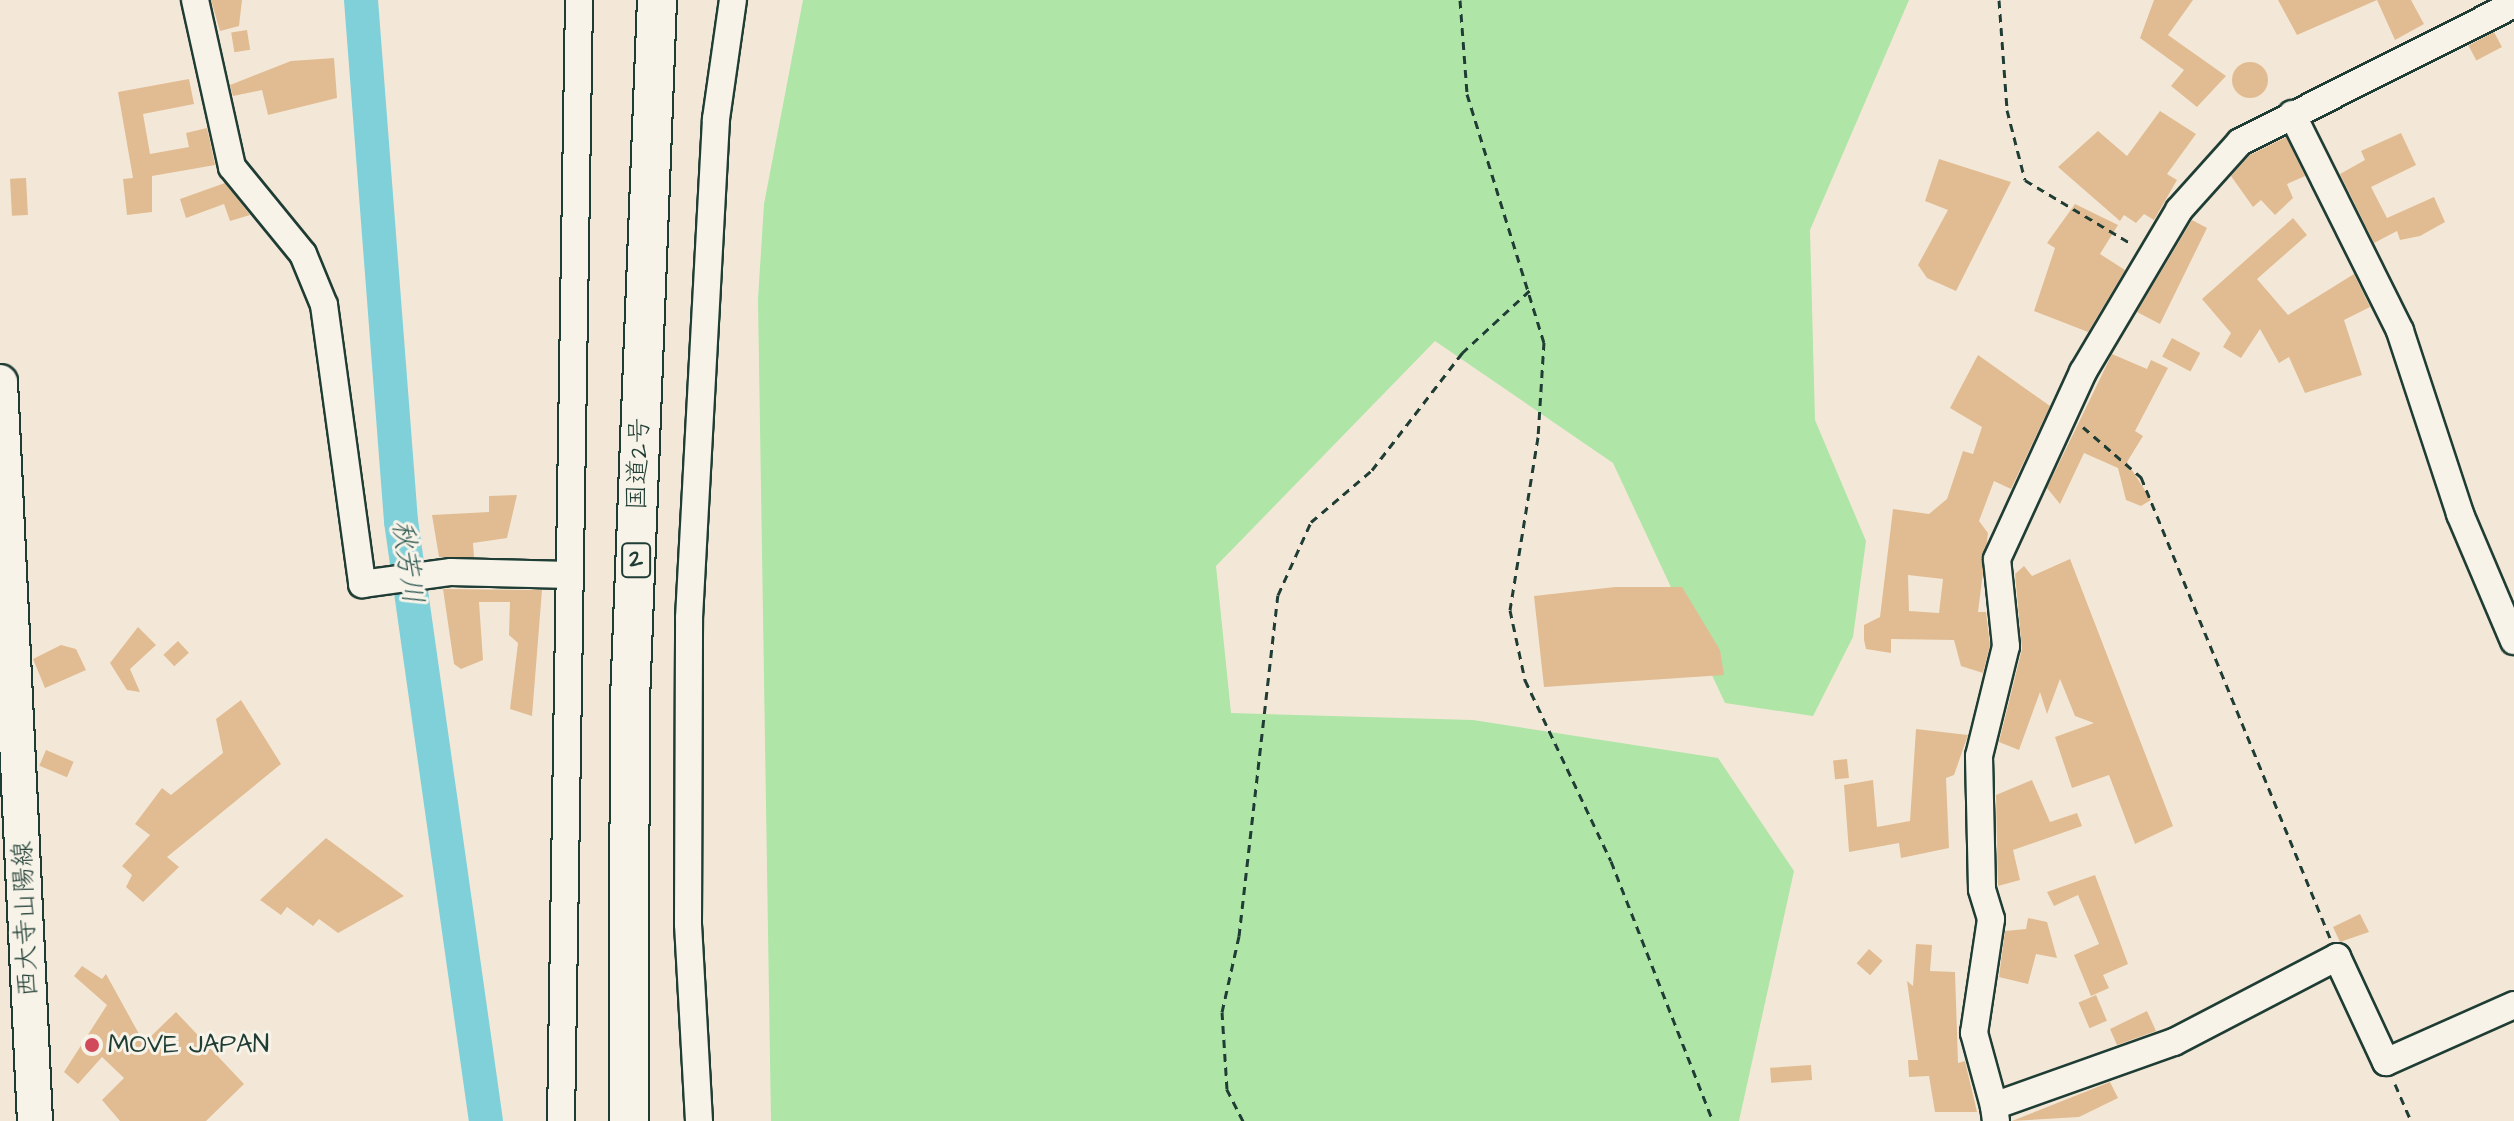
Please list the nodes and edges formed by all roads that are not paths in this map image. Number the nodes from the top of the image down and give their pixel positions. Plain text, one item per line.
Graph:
1 (195, 0) edge
2 (579, 0) edge
3 (657, 0) edge
4 (733, 0) edge
5 (2514, 4) edge
6 (2292, 114) junction
7 (0, 382) edge
8 (570, 575) junction
9 (2514, 641) edge
10 (2514, 1005) edge
11 (1995, 1113) edge
12 (35, 1121) edge
13 (561, 1121) edge
14 (629, 1121) edge
15 (699, 1121) edge

1 - 8 street
2 - 8 street
3 - 14 highway, 国道2号 / 2
4 - 15 street
5 - 6 street
6 - 9 street
6 - 11 street
7 - 12 main road, 西大寺山陽線
8 - 13 street
10 - 11 street

